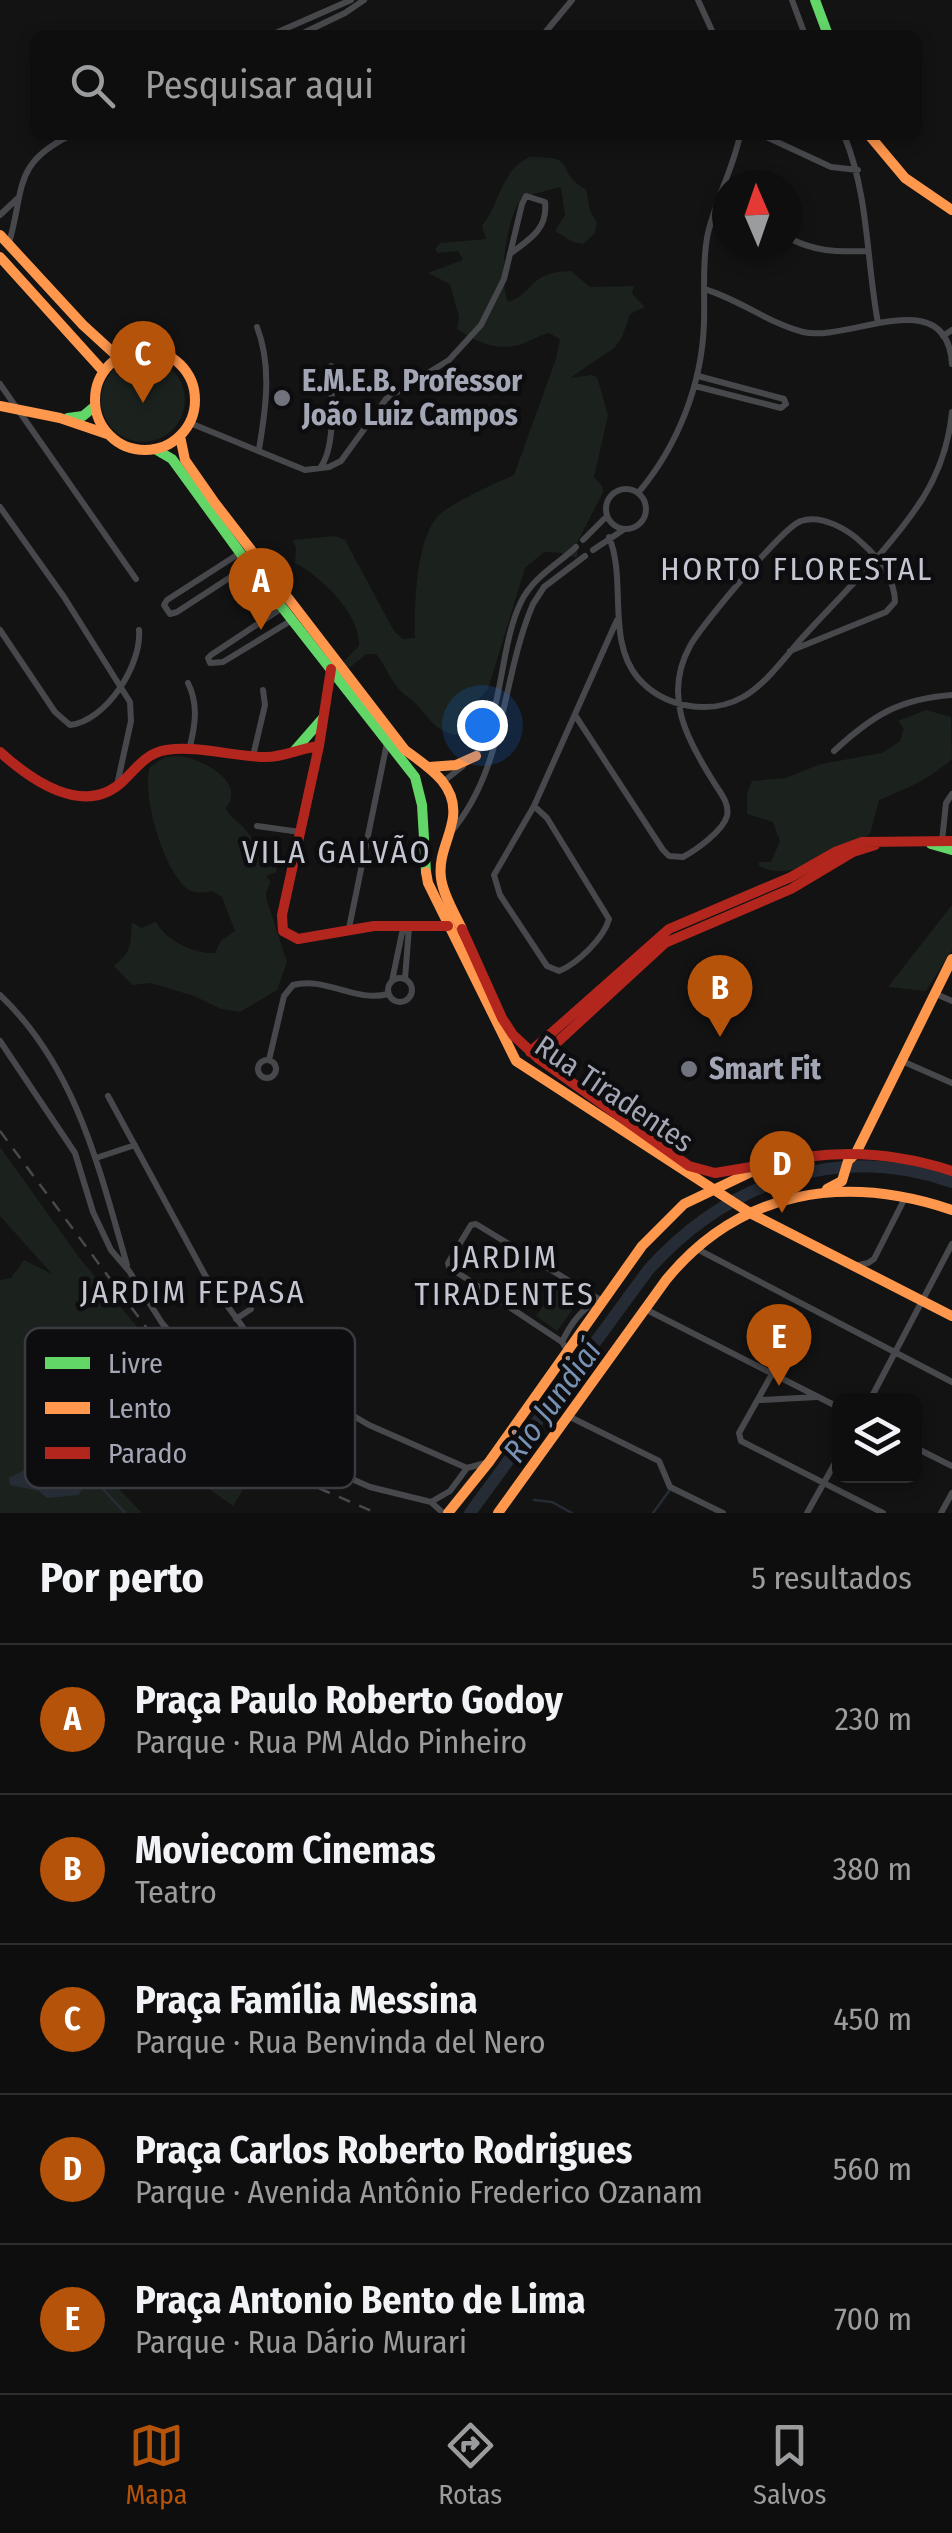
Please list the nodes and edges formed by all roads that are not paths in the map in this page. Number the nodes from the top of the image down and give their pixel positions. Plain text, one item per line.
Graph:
1 (351, 0) edge
2 (364, 0) edge
3 (572, 0) edge
4 (698, 0) edge
5 (792, 0) edge
6 (816, 0) edge
7 (286, 30) edge
8 (310, 30) edge
9 (547, 30) edge
10 (712, 30) edge
11 (803, 30) edge
12 (826, 30) edge
13 (62, 140) edge
14 (738, 140) edge
15 (773, 140) edge
16 (846, 140) edge
17 (872, 140) edge
18 (727, 170) edge
19 (858, 170) junction
20 (18, 197) junction
21 (952, 210) edge
22 (0, 215) edge
23 (712, 219) edge
24 (4, 240) edge
25 (802, 243) edge
26 (867, 250) junction
27 (510, 254) junction
28 (0, 256) edge
29 (6, 269) edge
30 (704, 289) junction
31 (878, 323) junction
32 (256, 326) dead end
33 (952, 330) edge
34 (943, 336) junction
35 (118, 357) junction
36 (952, 364) edge
37 (331, 366) dead end
38 (103, 372) junction
39 (698, 376) junction
40 (0, 384) edge
41 (695, 386) junction
42 (0, 406) edge
43 (95, 406) junction
44 (17, 409) junction
45 (952, 412) edge
46 (60, 418) junction
47 (190, 422) junction
48 (107, 434) junction
49 (180, 436) junction
50 (154, 449) junction
51 (259, 449) junction
52 (320, 468) junction
53 (638, 492) junction
54 (0, 507) edge
55 (607, 516) junction
56 (623, 530) junction
57 (609, 537) junction
58 (583, 540) dead end
59 (576, 546) dead end
60 (592, 550) dead end
61 (240, 553) junction
62 (584, 556) dead end
63 (876, 556) junction
64 (249, 565) junction
65 (136, 579) dead end
66 (283, 608) junction
67 (619, 617) junction
68 (292, 620) junction
69 (0, 630) edge
70 (139, 630) dead end
71 (790, 652) junction
72 (331, 669) junction
73 (188, 683) dead end
74 (122, 686) junction
75 (346, 687) junction
76 (263, 690) dead end
77 (329, 694) junction
78 (952, 695) edge
79 (676, 704) junction
80 (575, 715) junction
81 (325, 716) junction
82 (388, 740) junction
83 (319, 746) junction
84 (189, 750) junction
85 (295, 750) junction
86 (834, 750) dead end
87 (0, 752) edge
88 (253, 756) junction
89 (476, 756) junction
90 (427, 766) junction
91 (487, 772) junction
92 (444, 781) junction
93 (117, 786) junction
94 (952, 794) edge
95 (424, 800) junction
96 (534, 806) junction
97 (426, 820) junction
98 (257, 826) dead end
99 (300, 832) junction
100 (447, 837) junction
101 (924, 841) junction
102 (947, 841) edge
103 (882, 842) junction
104 (952, 850) edge
105 (839, 860) junction
106 (812, 865) junction
107 (743, 897) junction
108 (762, 901) junction
109 (681, 923) junction
110 (409, 926) junction
111 (448, 926) junction
112 (349, 928) junction
113 (665, 943) junction
114 (952, 960) edge
115 (405, 979) junction
116 (392, 981) junction
117 (388, 994) junction
118 (936, 994) junction
119 (0, 995) edge
120 (952, 1001) edge
121 (0, 1041) edge
122 (510, 1051) junction
123 (532, 1056) junction
124 (269, 1060) dead end
125 (902, 1061) junction
126 (526, 1070) junction
127 (573, 1081) junction
128 (547, 1083) junction
129 (952, 1083) edge
130 (108, 1096) dead end
131 (135, 1145) junction
132 (847, 1156) junction
133 (96, 1158) junction
134 (769, 1164) junction
135 (952, 1170) edge
136 (827, 1189) junction
137 (714, 1191) junction
138 (906, 1194) junction
139 (746, 1210) junction
140 (952, 1210) edge
141 (952, 1244) edge
142 (696, 1248) junction
143 (874, 1258) junction
144 (853, 1266) junction
145 (129, 1271) junction
146 (882, 1280) junction
147 (600, 1300) junction
148 (922, 1300) junction
149 (251, 1309) dead end
150 (644, 1309) junction
151 (952, 1316) edge
152 (236, 1318) junction
153 (166, 1328) edge
154 (245, 1328) edge
155 (565, 1346) junction
156 (895, 1352) junction
157 (772, 1374) junction
158 (952, 1382) edge
159 (874, 1393) edge
160 (818, 1397) junction
161 (759, 1400) junction
162 (832, 1404) edge
163 (567, 1416) junction
164 (355, 1417) edge
165 (922, 1451) edge
166 (488, 1462) junction
167 (952, 1466) edge
168 (832, 1467) edge
169 (467, 1468) junction
170 (355, 1480) edge
171 (824, 1480) junction
172 (952, 1493) edge
173 (431, 1502) junction
174 (445, 1513) edge
175 (498, 1513) edge
176 (723, 1513) edge
177 (807, 1513) edge
178 (883, 1513) edge
179 (941, 1513) edge

1 - 7 street
2 - 8 street
3 - 9 street
4 - 10 street
5 - 11 street
6 - 12 main road
13 - 20 street
14 - 18 street
15 - 19 street
16 - 19 street
17 - 21 main road
19 - 26 street
20 - 22 street
20 - 24 street
23 - 30 street
24 - 35 main road
25 - 26 street
26 - 31 street
27 - 27 street
27 - 52 street
28 - 29 main road
29 - 38 main road
30 - 31 street
30 - 39 street
31 - 34 street
32 - 51 street
33 - 34 street
34 - 36 street
35 - 38 main road
35 - 47 main road
37 - 52 street
38 - 43 main road
39 - 41 street
39 - 41 street
40 - 44 street
41 - 53 street
42 - 44 main road
43 - 46 main road
43 - 48 main road
44 - 46 main road
44 - 65 street
45 - 63 street
46 - 48 main road
47 - 49 main road
47 - 51 street
48 - 50 main road
49 - 50 main road
49 - 90 main road
50 - 61 main road, Rua Tiradentes
51 - 52 street
53 - 55 street
53 - 56 street
54 - 74 street
55 - 56 street
55 - 58 street
56 - 57 street
57 - 60 street
57 - 67 street
59 - 89 street
61 - 64 main road, Rua Tiradentes
61 - 64 street
62 - 91 street
63 - 71 street
63 - 71 street
63 - 79 street
64 - 66 main road, Rua Tiradentes
66 - 68 main road, Rua Tiradentes
66 - 68 street
67 - 79 street
67 - 80 street
68 - 72 main road, Rua Tiradentes
69 - 74 street
70 - 74 street
71 - 79 street
72 - 75 main road, Rua Tiradentes
72 - 77 main road
73 - 84 street
74 - 93 street
75 - 77 main road
75 - 82 main road, Rua Tiradentes
76 - 88 street
77 - 81 main road
78 - 86 street
79 - 80 street
80 - 96 street
81 - 83 main road
81 - 85 main road
82 - 95 main road, Rua Tiradentes
82 - 112 street
83 - 85 main road
83 - 99 main road
84 - 88 main road
84 - 93 main road
85 - 88 main road
87 - 93 main road
89 - 90 main road
89 - 91 street
89 - 92 street
90 - 92 main road
91 - 100 street
92 - 95 main road
92 - 100 main road, Rua Tiradentes
94 - 102 street
95 - 97 main road, Rua Tiradentes
96 - 96 street
97 - 100 main road
97 - 111 main road, Rua Tiradentes
98 - 99 street
99 - 112 main road
100 - 123 main road, Rua Tiradentes
101 - 102 main road
101 - 103 main road
101 - 104 main road
103 - 105 main road
103 - 106 main road
105 - 106 main road
105 - 108 main road
106 - 107 main road
107 - 108 main road
107 - 109 main road
108 - 113 main road
109 - 113 main road
109 - 123 main road
110 - 111 main road
110 - 112 main road
110 - 115 street
110 - 116 street
111 - 122 main road, Rua Tiradentes
113 - 123 main road
114 - 118 main road
115 - 116 street
115 - 117 street
116 - 117 street
117 - 124 street
118 - 120 street
118 - 125 main road
119 - 133 street
121 - 145 street
122 - 123 main road
122 - 126 main road, Rua Tiradentes
123 - 126 main road
123 - 127 main road, Rua Tiradentes
125 - 129 street
125 - 132 main road
126 - 128 main road, Rua Tiradentes
127 - 128 main road
127 - 134 main road, Rua Tiradentes
128 - 137 main road, Rua Tiradentes
130 - 131 street
131 - 133 street
131 - 152 street
132 - 134 main road
132 - 135 main road
132 - 136 main road
133 - 145 street
134 - 137 main road
136 - 138 main road
136 - 139 main road
137 - 139 main road, Rua Tiradentes
137 - 147 main road
138 - 140 main road
138 - 143 street
139 - 142 main road
139 - 144 main road, Rua Tiradentes
141 - 148 street
142 - 150 main road
142 - 156 street
143 - 144 street
143 - 146 street
144 - 146 main road, Rua Tiradentes
145 - 153 street
146 - 148 main road, Rua Tiradentes
147 - 155 main road
147 - 155 street
148 - 151 main road, Rua Tiradentes
148 - 156 street
149 - 152 street
150 - 157 street
150 - 163 main road
152 - 154 street
155 - 166 main road
156 - 158 street
156 - 159 street
157 - 160 street
157 - 161 street
160 - 161 street
160 - 162 street
161 - 171 street
163 - 175 main road
163 - 176 street
164 - 169 street
165 - 167 street
166 - 169 street
166 - 174 main road
168 - 171 street
169 - 173 street
170 - 173 street
171 - 177 street
171 - 178 street
172 - 179 street
173 - 174 street

